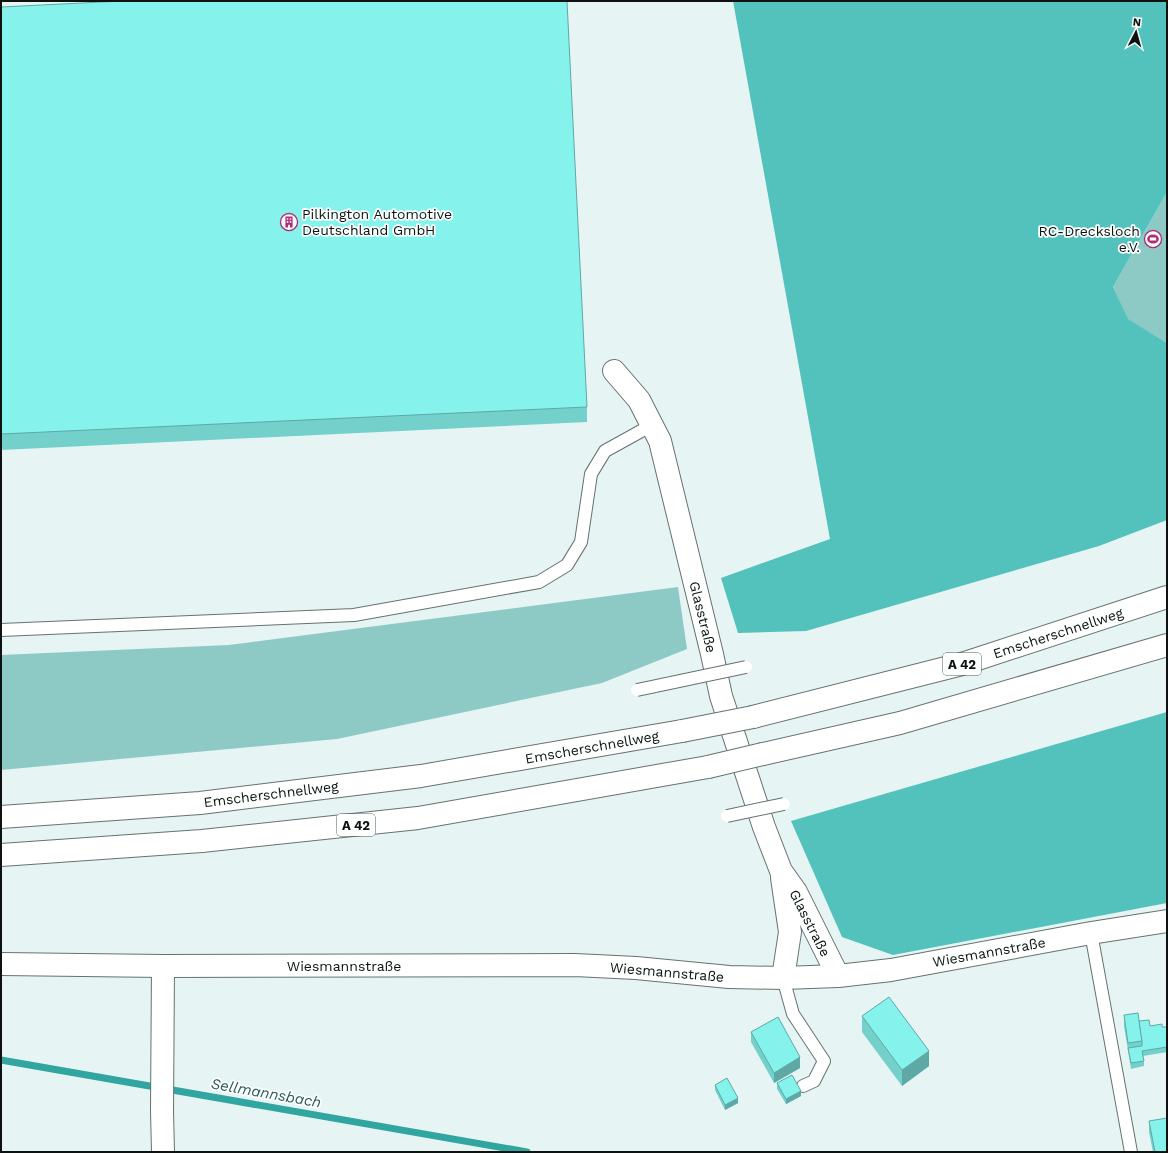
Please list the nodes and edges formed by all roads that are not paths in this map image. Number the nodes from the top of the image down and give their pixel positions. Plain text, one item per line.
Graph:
1 (614, 371) dead end
2 (652, 425) junction
3 (1167, 597) edge
4 (1, 630) edge
5 (1167, 645) edge
6 (746, 667) dead end
7 (638, 690) dead end
8 (784, 804) dead end
9 (727, 816) dead end
10 (1, 817) edge
11 (1, 855) edge
12 (781, 870) junction
13 (1167, 922) edge
14 (1091, 933) junction
15 (1, 964) edge
16 (163, 966) junction
17 (838, 976) junction
18 (783, 978) junction
19 (803, 1086) dead end
20 (163, 1152) edge
21 (1131, 1152) edge

1 - 2 main road, Glasstraße
2 - 4 lane
2 - 12 main road, Glasstraße
3 - 10 main road, Emscherschnellweg / A 42, bridge
5 - 11 main road, A 42, bridge
6 - 7 lane, bridge
8 - 9 lane, bridge
12 - 17 main road, Glasstraße
12 - 18 main road, Glasstraße
13 - 14 main road, Wiesmannstraße
14 - 17 main road, Wiesmannstraße
14 - 21 lane
15 - 16 main road, Wiesmannstraße
16 - 18 main road, Wiesmannstraße
16 - 20 main road
17 - 18 main road, Wiesmannstraße
18 - 19 lane

